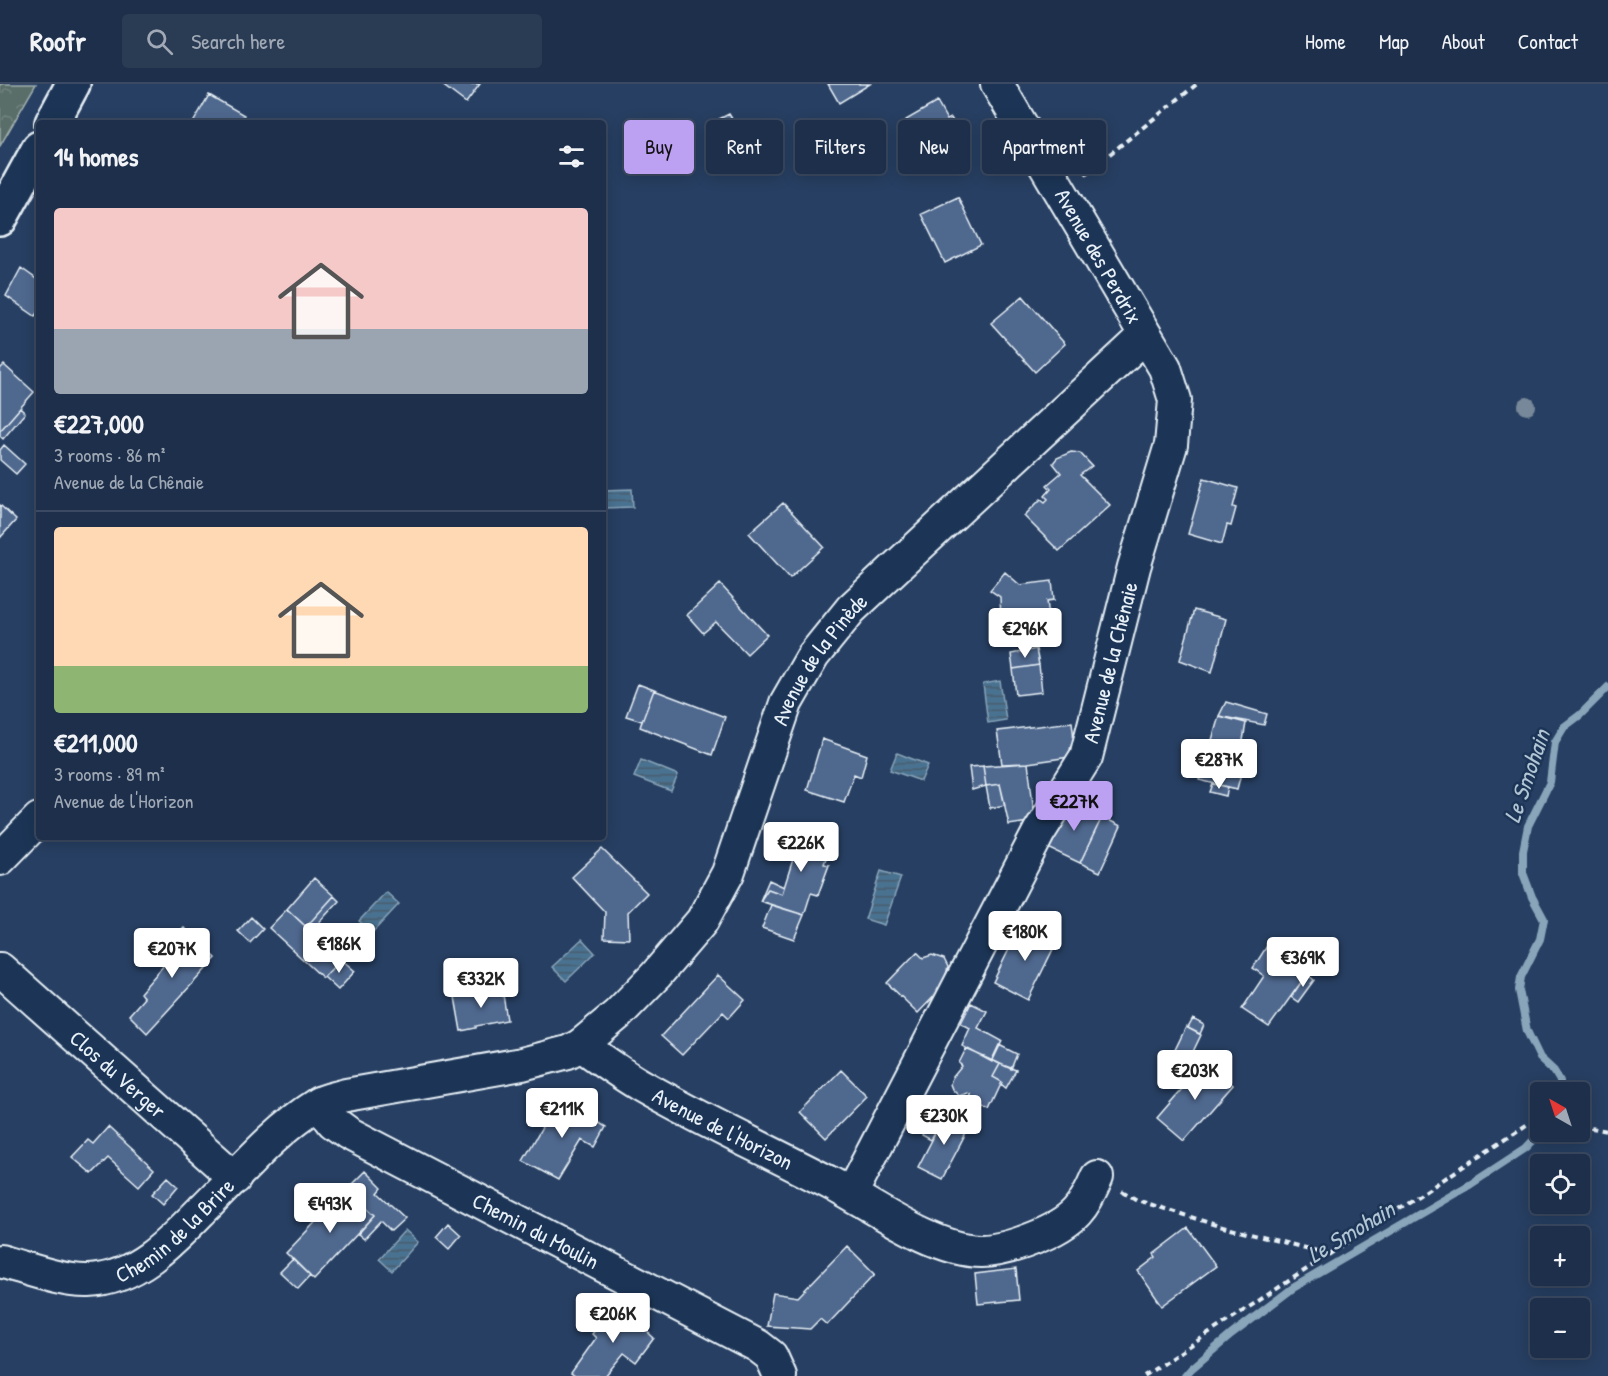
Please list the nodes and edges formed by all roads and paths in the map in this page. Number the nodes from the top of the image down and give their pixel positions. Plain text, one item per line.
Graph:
1 (73, 84) edge
2 (997, 84) edge
3 (1197, 84) edge
4 (54, 120) edge
5 (36, 153) edge
6 (1063, 193) junction
7 (0, 219) edge
8 (1145, 336) junction
9 (36, 822) edge
10 (0, 859) edge
11 (0, 969) edge
12 (580, 1045) junction
13 (319, 1103) junction
14 (1530, 1123) edge
15 (1590, 1128) edge
16 (1608, 1131) edge
17 (1097, 1177) joint
18 (235, 1178) junction
19 (851, 1194) junction
20 (1330, 1254) junction
21 (0, 1261) edge
22 (780, 1376) edge
23 (1144, 1376) edge

1 - 4 street
2 - 6 street, Avenue des Perdrix
3 - 6 path
5 - 7 street
6 - 8 street, Avenue des Perdrix
8 - 12 street, Avenue de la Pinède
8 - 19 street, Avenue de la Chênaie
9 - 10 street
11 - 18 street, Clos du Verger
12 - 13 street
12 - 19 street, Avenue de l'Horizon
13 - 18 street, Chemin de la Brire
13 - 22 street, Chemin du Moulin
14 - 20 path
15 - 16 path
17 - 19 street, Avenue de l'Horizon
17 - 20 path
18 - 21 street, Chemin de la Brire
20 - 23 path

